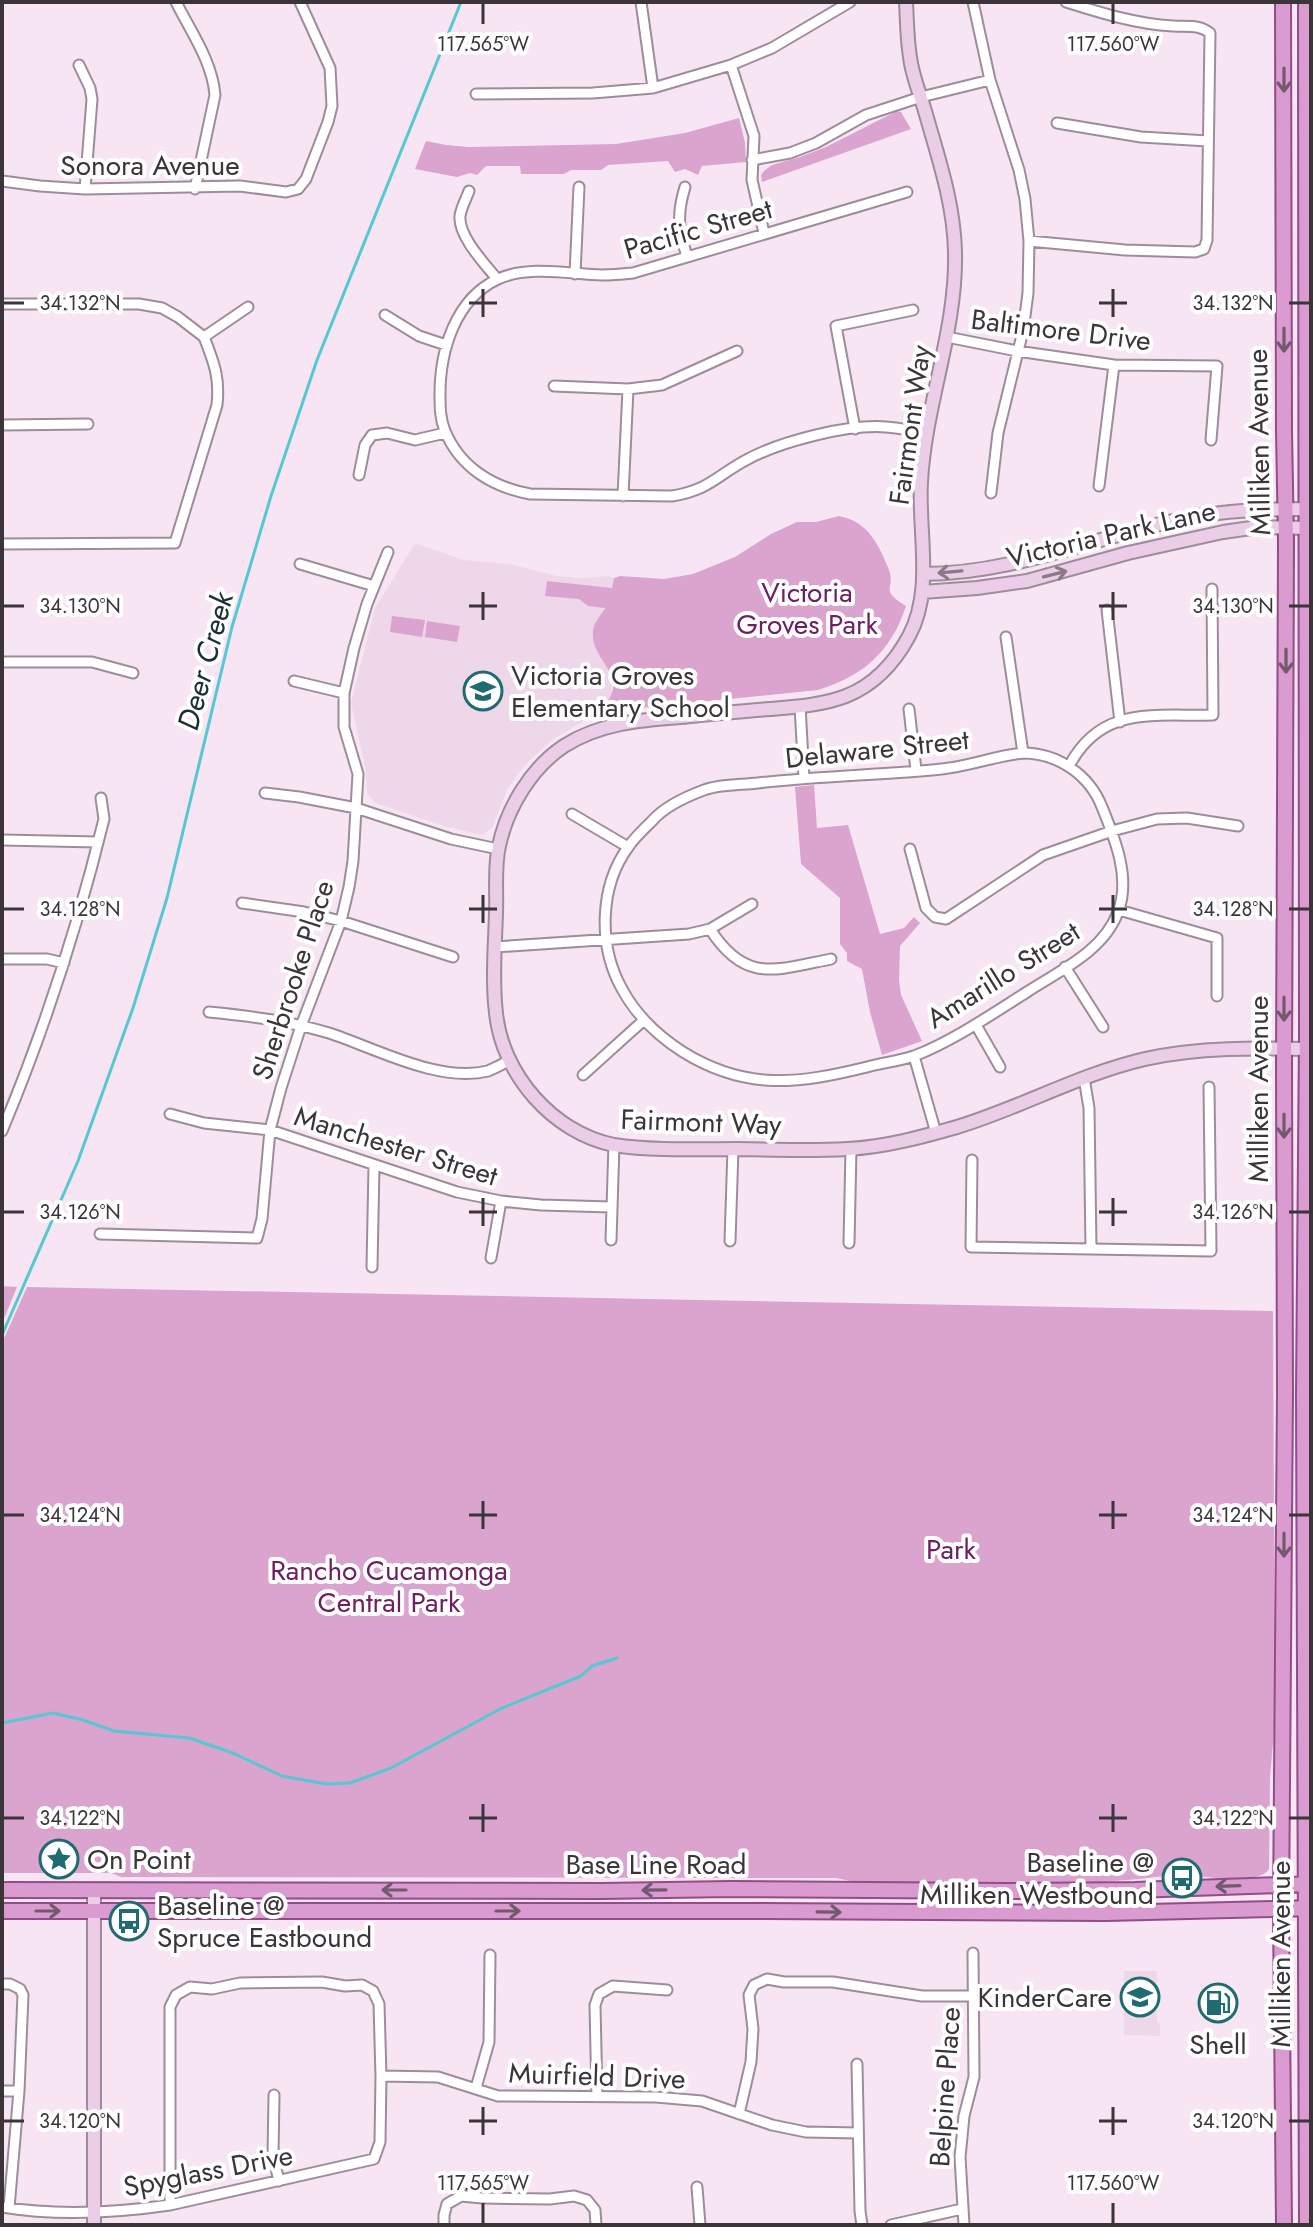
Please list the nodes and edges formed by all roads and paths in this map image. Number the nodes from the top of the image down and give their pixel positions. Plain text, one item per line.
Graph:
1 (176, 2) edge
2 (300, 2) edge
3 (641, 2) edge
4 (850, 2) edge
5 (906, 2) edge
6 (973, 2) edge
7 (1066, 2) edge
8 (1283, 2) edge
9 (1306, 2) edge
10 (79, 65) dead end
11 (731, 65) junction
12 (990, 80) junction
13 (653, 88) junction
14 (476, 94) dead end
15 (921, 97) junction
16 (1057, 123) dead end
17 (1208, 141) junction
18 (752, 160) junction
19 (2, 181) edge
20 (579, 187) dead end
21 (685, 187) dead end
22 (85, 189) junction
23 (195, 189) junction
24 (469, 191) dead end
25 (907, 192) dead end
26 (764, 233) junction
27 (1029, 241) junction
28 (687, 256) junction
29 (575, 274) junction
30 (497, 279) junction
31 (2, 304) edge
32 (248, 307) dead end
33 (913, 310) dead end
34 (385, 315) dead end
35 (1308, 318) edge
36 (204, 337) junction
37 (947, 337) junction
38 (446, 345) junction
39 (737, 351) dead end
40 (1017, 351) junction
41 (1114, 365) junction
42 (554, 386) dead end
43 (628, 389) junction
44 (88, 424) dead end
45 (2, 425) edge
46 (855, 429) junction
47 (445, 433) junction
48 (928, 433) junction
49 (1211, 440) dead end
50 (359, 475) dead end
51 (1099, 486) dead end
52 (991, 493) dead end
53 (623, 496) junction
54 (1286, 509) junction
55 (1309, 509) edge
56 (1286, 527) junction
57 (1309, 528) edge
58 (2, 544) edge
59 (388, 552) dead end
60 (300, 564) dead end
61 (923, 574) junction
62 (374, 586) junction
63 (1212, 589) dead end
64 (922, 592) junction
65 (1107, 610) dead end
66 (1006, 637) dead end
67 (2, 662) edge
68 (133, 673) dead end
69 (294, 681) dead end
70 (344, 693) junction
71 (800, 706) junction
72 (909, 709) dead end
73 (1120, 722) junction
74 (1023, 753) junction
75 (1069, 766) junction
76 (916, 770) junction
77 (804, 778) junction
78 (265, 793) dead end
79 (101, 798) dead end
80 (356, 808) junction
81 (572, 814) dead end
82 (1238, 826) dead end
83 (1112, 831) junction
84 (2, 840) edge
85 (98, 842) junction
86 (628, 847) junction
87 (498, 849) junction
88 (910, 849) dead end
89 (242, 903) dead end
90 (752, 904) dead end
91 (1119, 910) junction
92 (341, 921) junction
93 (710, 929) junction
94 (606, 940) junction
95 (495, 947) junction
96 (453, 957) dead end
97 (2, 959) edge
98 (831, 959) dead end
99 (64, 963) junction
100 (1065, 967) junction
101 (1217, 996) dead end
102 (209, 1012) dead end
103 (644, 1020) junction
104 (976, 1025) junction
105 (301, 1026) junction
106 (1103, 1027) dead end
107 (1284, 1048) junction
108 (1309, 1049) edge
109 (914, 1056) junction
110 (510, 1060) junction
111 (1000, 1067) dead end
112 (583, 1075) dead end
113 (1084, 1078) junction
114 (1209, 1087) dead end
115 (170, 1114) dead end
116 (270, 1130) junction
117 (2, 1131) edge
118 (936, 1133) junction
119 (614, 1144) junction
120 (733, 1149) junction
121 (851, 1149) junction
122 (972, 1160) dead end
123 (374, 1166) junction
124 (501, 1201) junction
125 (611, 1207) junction
126 (100, 1234) dead end
127 (611, 1240) dead end
128 (730, 1241) dead end
129 (849, 1243) dead end
130 (1091, 1249) junction
131 (491, 1258) dead end
132 (372, 1267) dead end
133 (1308, 1592) edge
134 (1282, 1884) junction
135 (1309, 1884) edge
136 (2, 1890) edge
137 (94, 1890) junction
138 (1309, 1908) edge
139 (94, 1910) junction
140 (2, 1911) edge
141 (1281, 1911) junction
142 (973, 1953) dead end
143 (490, 1955) dead end
144 (2, 1984) edge
145 (667, 1990) dead end
146 (974, 1996) junction
147 (857, 2064) dead end
148 (381, 2076) junction
149 (476, 2088) junction
150 (2, 2091) edge
151 (19, 2091) junction
152 (274, 2095) dead end
153 (597, 2097) junction
154 (739, 2114) junction
155 (858, 2133) junction
156 (279, 2181) junction
157 (697, 2187) dead end
158 (170, 2205) junction
159 (6, 2207) edge
160 (962, 2209) junction
161 (94, 2218) edge
162 (444, 2225) edge
163 (596, 2225) edge
164 (700, 2225) edge
165 (862, 2225) edge
166 (891, 2225) edge
167 (964, 2225) edge
168 (1284, 2225) edge
169 (1307, 2225) edge

1 - 23 street
2 - 23 street, Sonora Avenue
3 - 13 street
4 - 11 street
5 - 15 street, Fairmont Way
6 - 12 street
7 - 17 street
8 -> 54 main road, Milliken Avenue
9 - 35 main road, Milliken Avenue
10 - 22 street
11 - 13 street
11 - 18 street
12 - 15 street
12 - 27 street
13 - 14 street
15 - 18 street
15 - 37 street, Fairmont Way
16 - 17 street
17 - 27 street
18 - 26 street
19 - 22 street, Sonora Avenue
20 - 29 street
21 - 28 street
22 - 23 street, Sonora Avenue
24 - 30 street
25 - 26 street, Pacific Street
26 - 28 street, Pacific Street
27 - 40 street
28 - 29 street, Pacific Street
29 - 30 street, Pacific Street
30 - 38 street
31 - 36 street
32 - 36 street
33 - 46 street
34 - 38 street
35 - 55 main road, Milliken Avenue
36 - 58 street
37 - 40 street, Baltimore Drive
37 - 48 street, Fairmont Way
38 - 47 street
39 - 43 street
40 - 41 street, Baltimore Drive
40 - 52 street
41 - 49 street, Baltimore Drive
41 - 51 street
42 - 43 street
43 - 53 street
44 - 45 street
46 - 48 street
46 - 53 street
47 - 50 street
47 - 53 street
48 - 61 street, Fairmont Way
54 - 55 street, Victoria Park Lane
54 - 56 main road, Milliken Avenue
54 -> 61 street, Victoria Park Lane
55 - 57 main road, Milliken Avenue
56 - 57 street, Victoria Park Lane
64 -> 56 street, Victoria Park Lane
56 -> 107 main road, Milliken Avenue
57 - 108 main road, Milliken Avenue
59 - 62 street, Sherbrooke Place
60 - 62 street
61 - 64 street, Fairmont Way
62 - 70 street, Sherbrooke Place
63 - 73 street
64 - 71 street, Fairmont Way
65 - 73 street
66 - 74 street
67 - 68 street
69 - 70 street
70 - 80 street, Sherbrooke Place
71 - 77 street
71 - 87 street, Fairmont Way
72 - 76 street
73 - 75 street
74 - 75 street, Delaware Street
74 - 76 street, Delaware Street
75 - 83 street, Delaware Street
76 - 77 street, Delaware Street
77 - 86 street, Delaware Street
78 - 80 street
79 - 85 street
80 - 87 street
80 - 92 street, Sherbrooke Place
81 - 86 street
82 - 83 street
83 - 88 street
83 - 91 street
84 - 85 street
85 - 99 street
86 - 94 street, Delaware Street
87 - 95 street, Fairmont Way
89 - 92 street
90 - 93 street
91 - 100 street, Amarillo Street
91 - 101 street
92 - 96 street
92 - 105 street, Sherbrooke Place
93 - 94 street
93 - 98 street
94 - 95 street
94 - 103 street, Amarillo Street
95 - 110 street, Fairmont Way
97 - 99 street
99 - 117 street
100 - 104 street, Amarillo Street
100 - 106 street
102 - 105 street
103 - 109 street, Amarillo Street
103 - 112 street
104 - 109 street, Amarillo Street
104 - 111 street
105 - 110 street
105 - 116 street, Sherbrooke Place
107 - 108 street, Fairmont Way
107 - 113 street, Fairmont Way
107 -> 134 main road, Milliken Avenue
108 - 133 main road, Milliken Avenue
109 - 118 street
110 - 119 street, Fairmont Way
113 - 118 street, Fairmont Way
113 - 130 street
114 - 130 street
115 - 116 street, Manchester Street
116 - 123 street, Manchester Street
116 - 126 street, Sherbrooke Place
118 - 121 street, Fairmont Way
119 - 120 street, Fairmont Way
119 - 125 street
120 - 121 street, Fairmont Way
120 - 128 street
121 - 129 street
122 - 130 street
123 - 124 street, Manchester Street
123 - 132 street
124 - 125 street, Manchester Street
124 - 131 street
125 - 127 street
133 - 135 main road, Milliken Avenue
134 - 135 main road, Base Line Road
134 -> 137 main road, Base Line Road
134 - 141 main road, Milliken Avenue
135 - 138 main road, Milliken Avenue
136 - 137 main road, Base Line Road
137 - 139 street
138 - 141 main road, Base Line Road
138 - 169 main road, Milliken Avenue
140 -> 139 main road, Base Line Road
139 -> 141 main road, Base Line Road
139 - 161 street
141 - 168 main road, Milliken Avenue
142 - 146 street, Belpine Place
143 - 149 street
144 - 151 street
145 - 153 street
146 - 154 street
146 - 160 street, Belpine Place
147 - 155 street
148 - 149 street, Muirfield Drive
148 - 156 street, Spyglass Drive
148 - 158 street
149 - 153 street, Muirfield Drive
150 - 151 street
151 - 159 street
152 - 156 street
153 - 154 street, Muirfield Drive
154 - 155 street, Muirfield Drive
155 - 165 street
156 - 158 street, Spyglass Drive
157 - 164 street
158 - 161 street, Spyglass Drive
159 - 161 street, Spyglass Drive
160 - 166 street
160 - 167 street, Belpine Place
162 - 163 street

